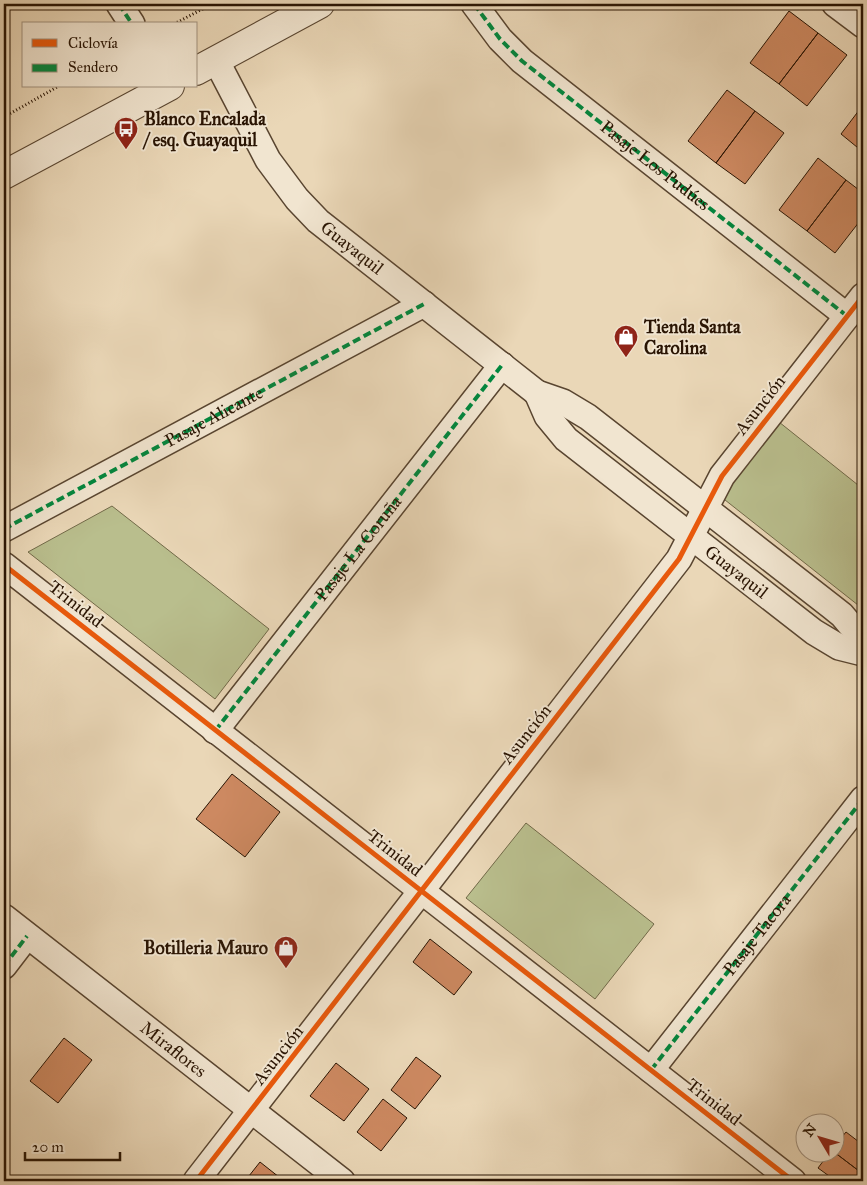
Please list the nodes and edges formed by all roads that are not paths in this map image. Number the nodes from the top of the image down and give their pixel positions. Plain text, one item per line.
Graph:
1 (119, 4) edge
2 (320, 4) edge
3 (474, 4) edge
4 (835, 4) edge
5 (131, 22) edge
6 (863, 25) edge
7 (206, 66) edge
8 (166, 88) edge
9 (4, 175) edge
10 (863, 296) edge
11 (424, 304) junction
12 (847, 316) junction
13 (502, 365) junction
14 (537, 393) junction
15 (706, 508) junction
16 (4, 530) edge
17 (691, 536) junction
18 (4, 565) edge
19 (863, 640) edge
20 (863, 653) edge
21 (216, 731) junction
22 (863, 799) edge
23 (422, 891) junction
24 (4, 917) edge
25 (27, 936) junction
26 (4, 966) edge
27 (651, 1070) junction
28 (252, 1110) junction
29 (196, 1181) edge
30 (342, 1181) edge
31 (793, 1181) edge

1 - 5 street
2 - 7 street
3 - 12 street, Pasaje Los Pudúes
4 - 6 street
7 - 11 street, Guayaquil
8 - 9 street
10 - 12 street, Asunción
11 - 13 street, Guayaquil
11 - 16 street, Pasaje Alicante
12 - 15 street, Asunción
13 - 14 street, Guayaquil
13 - 21 street, Pasaje La Coruña
14 - 15 street, Guayaquil
14 - 17 street, Guayaquil
15 - 17 street, Asunción
15 - 19 street, Guayaquil
17 - 20 street, Guayaquil
17 - 23 street, Asunción
18 - 21 street, Trinidad
21 - 23 street, Trinidad
22 - 27 street, Pasaje Tacora
23 - 27 street, Trinidad
23 - 28 street, Asunción
24 - 25 street, Miraflores
25 - 26 street
25 - 28 street, Miraflores
27 - 31 street, Trinidad
28 - 29 street, Asunción
28 - 30 street, Miraflores

